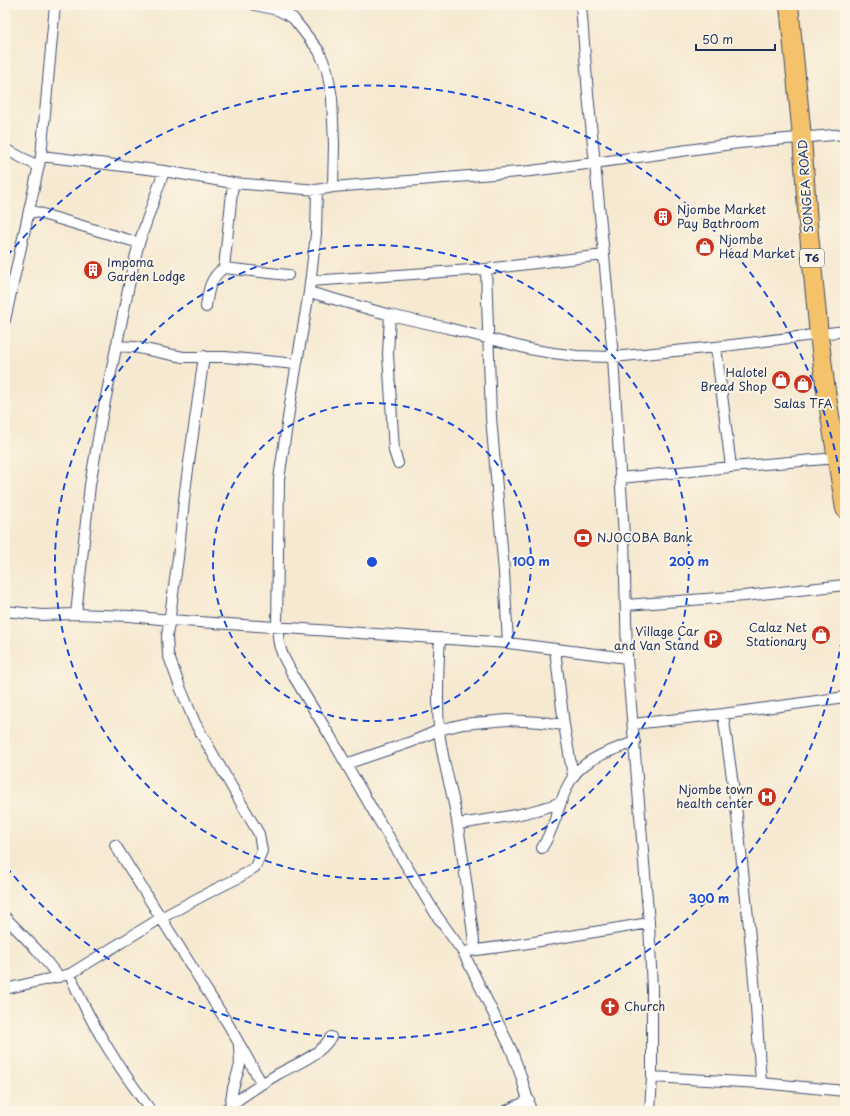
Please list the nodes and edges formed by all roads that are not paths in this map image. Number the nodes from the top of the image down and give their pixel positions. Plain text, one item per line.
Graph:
1 (55, 5) edge
2 (255, 5) edge
3 (582, 5) edge
4 (789, 5) edge
5 (845, 134) edge
6 (802, 137) junction
7 (5, 149) edge
8 (40, 161) junction
9 (594, 163) junction
10 (164, 171) junction
11 (233, 183) junction
12 (333, 187) junction
13 (317, 190) junction
14 (29, 210) junction
15 (139, 243) junction
16 (604, 255) junction
17 (224, 268) junction
18 (486, 269) junction
19 (288, 275) dead end
20 (310, 281) junction
21 (309, 292) junction
22 (206, 307) dead end
23 (390, 315) junction
24 (5, 320) edge
25 (845, 331) edge
26 (819, 335) junction
27 (489, 338) junction
28 (116, 346) junction
29 (716, 347) junction
30 (204, 356) junction
31 (613, 357) junction
32 (296, 364) junction
33 (837, 458) junction
34 (398, 463) dead end
35 (731, 467) junction
36 (620, 478) junction
37 (845, 510) edge
38 (845, 585) edge
39 (626, 605) junction
40 (5, 611) edge
41 (76, 614) junction
42 (170, 620) junction
43 (277, 627) junction
44 (440, 638) junction
45 (508, 643) junction
46 (555, 649) junction
47 (627, 658) junction
48 (845, 697) edge
49 (723, 714) junction
50 (633, 724) junction
51 (564, 725) junction
52 (439, 730) junction
53 (635, 742) junction
54 (346, 764) junction
55 (573, 776) junction
56 (561, 802) junction
57 (458, 824) junction
58 (115, 845) dead end
59 (542, 848) dead end
60 (5, 917) edge
61 (160, 918) junction
62 (650, 923) junction
63 (475, 950) junction
64 (463, 952) junction
65 (70, 974) junction
66 (58, 977) junction
67 (5, 989) edge
68 (331, 1037) dead end
69 (239, 1042) junction
70 (652, 1078) junction
71 (761, 1083) junction
72 (262, 1084) junction
73 (845, 1091) edge
74 (529, 1100) junction
75 (226, 1108) edge
76 (151, 1111) edge
77 (506, 1111) edge
78 (531, 1111) edge
79 (650, 1111) edge

1 - 8 street
2 - 12 street
3 - 9 street
4 - 6 highway, SONGEA ROAD / T6
5 - 6 street
6 - 9 street
6 - 26 highway, SONGEA ROAD / T6
7 - 8 street
8 - 10 street
8 - 14 street
9 - 12 street
9 - 16 street
10 - 11 street
10 - 15 street
11 - 13 street
11 - 17 street
12 - 13 street
13 - 20 street
14 - 15 street
14 - 24 street
15 - 28 street
16 - 18 street
16 - 31 street
17 - 19 street
17 - 22 street
18 - 20 street
18 - 27 street
20 - 21 street
21 - 23 street
21 - 32 street
23 - 27 street
23 - 34 street
25 - 26 street
26 - 29 street
26 - 33 highway, SONGEA ROAD / T6
27 - 31 street
27 - 45 street
28 - 30 street
28 - 41 street
29 - 31 street
29 - 35 street
30 - 32 street
30 - 42 street
31 - 36 street
32 - 43 street
33 - 35 street
33 - 37 highway, SONGEA ROAD / T6
35 - 36 street
36 - 39 street
38 - 39 street
39 - 47 street
40 - 41 street
41 - 42 street
42 - 43 street
42 - 61 street
43 - 44 street
43 - 54 street
44 - 45 street
44 - 52 street
45 - 46 street
46 - 47 street
46 - 51 street
47 - 50 street
48 - 49 street
49 - 50 street
49 - 71 street
50 - 53 street
51 - 52 street
51 - 55 street
52 - 54 street
52 - 57 street
53 - 55 street
53 - 62 street
54 - 64 street
55 - 56 street
56 - 57 street
56 - 59 street
57 - 63 street
58 - 61 street
60 - 66 street
61 - 65 street
61 - 69 street
62 - 63 street
62 - 70 street
63 - 64 street
64 - 74 street
65 - 66 street
65 - 76 street
66 - 67 street
68 - 72 street
69 - 72 street
69 - 75 street
70 - 71 street
70 - 79 street
71 - 73 street
72 - 75 street
74 - 77 street
74 - 78 street

